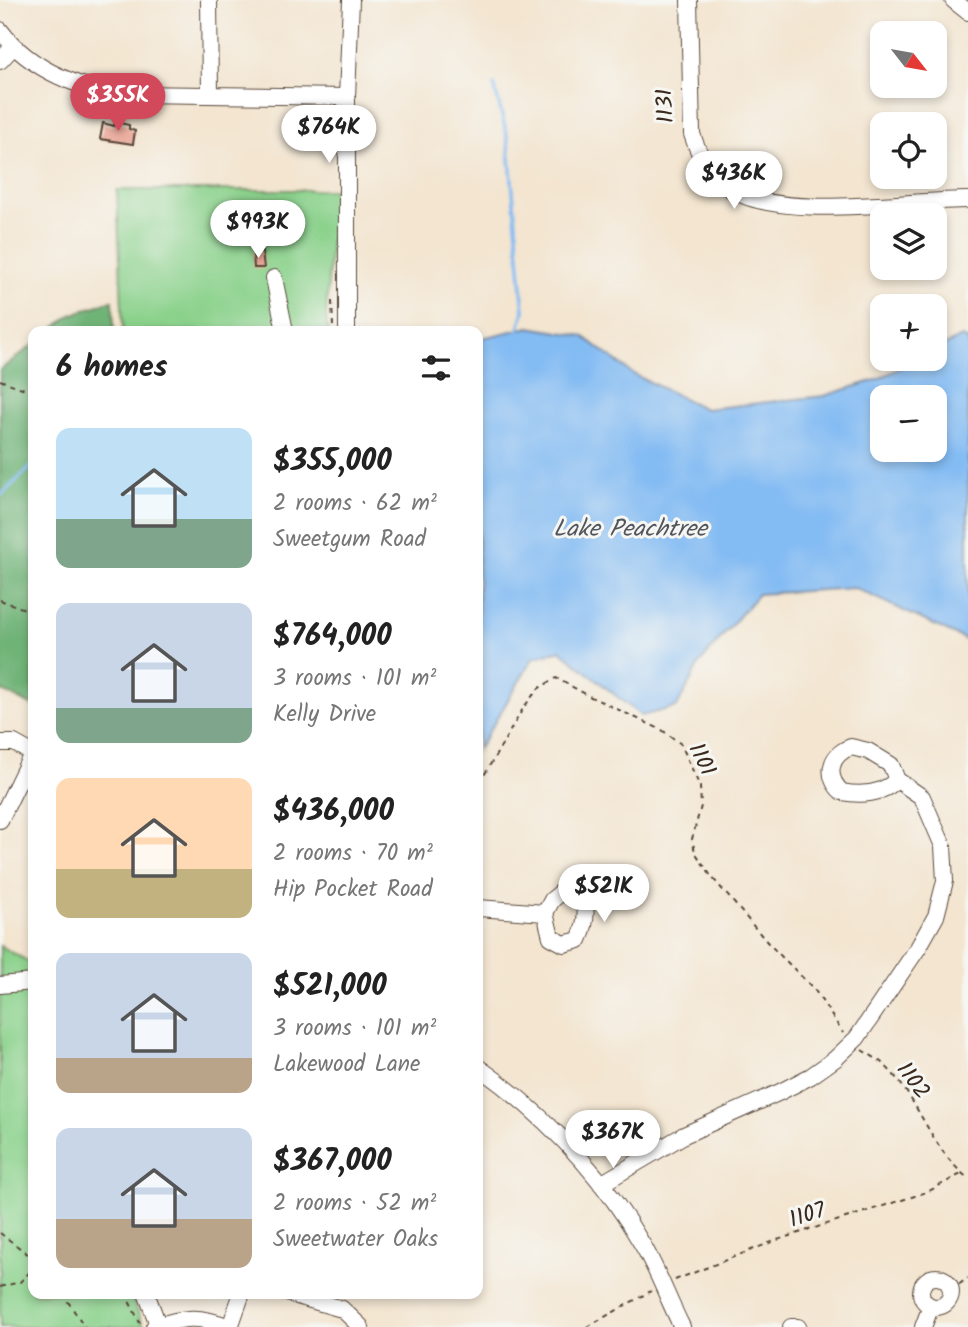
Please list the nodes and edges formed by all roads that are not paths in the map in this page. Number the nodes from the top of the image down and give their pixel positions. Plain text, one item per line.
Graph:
1 (209, 0) edge
2 (351, 0) edge
3 (689, 0) edge
4 (953, 0) edge
5 (968, 12) edge
6 (0, 30) edge
7 (13, 47) junction
8 (0, 61) edge
9 (210, 94) junction
10 (348, 97) junction
11 (968, 200) edge
12 (274, 278) dead end
13 (284, 326) edge
14 (347, 326) edge
15 (0, 743) edge
16 (28, 750) edge
17 (28, 763) edge
18 (897, 780) dead end
19 (0, 820) edge
20 (483, 908) edge
21 (545, 913) dead end
22 (28, 982) edge
23 (0, 985) edge
24 (483, 1071) edge
25 (601, 1184) junction
26 (147, 1299) edge
27 (240, 1299) edge
28 (308, 1299) edge
29 (932, 1306) junction
30 (153, 1327) edge
31 (229, 1327) edge
32 (361, 1327) edge
33 (682, 1327) edge
34 (791, 1327) edge
35 (798, 1327) edge
36 (923, 1327) edge

1 - 9 street
2 - 10 street
3 - 11 street
4 - 5 street
6 - 7 street
7 - 8 street
7 - 9 street
9 - 10 street
10 - 14 street
12 - 13 street
15 - 16 street
17 - 19 street
18 - 25 street
20 - 21 street
22 - 23 street
24 - 25 street
25 - 33 street
26 - 30 street
27 - 31 street
28 - 32 street
29 - 29 street
29 - 36 street
30 - 31 street
34 - 35 street

